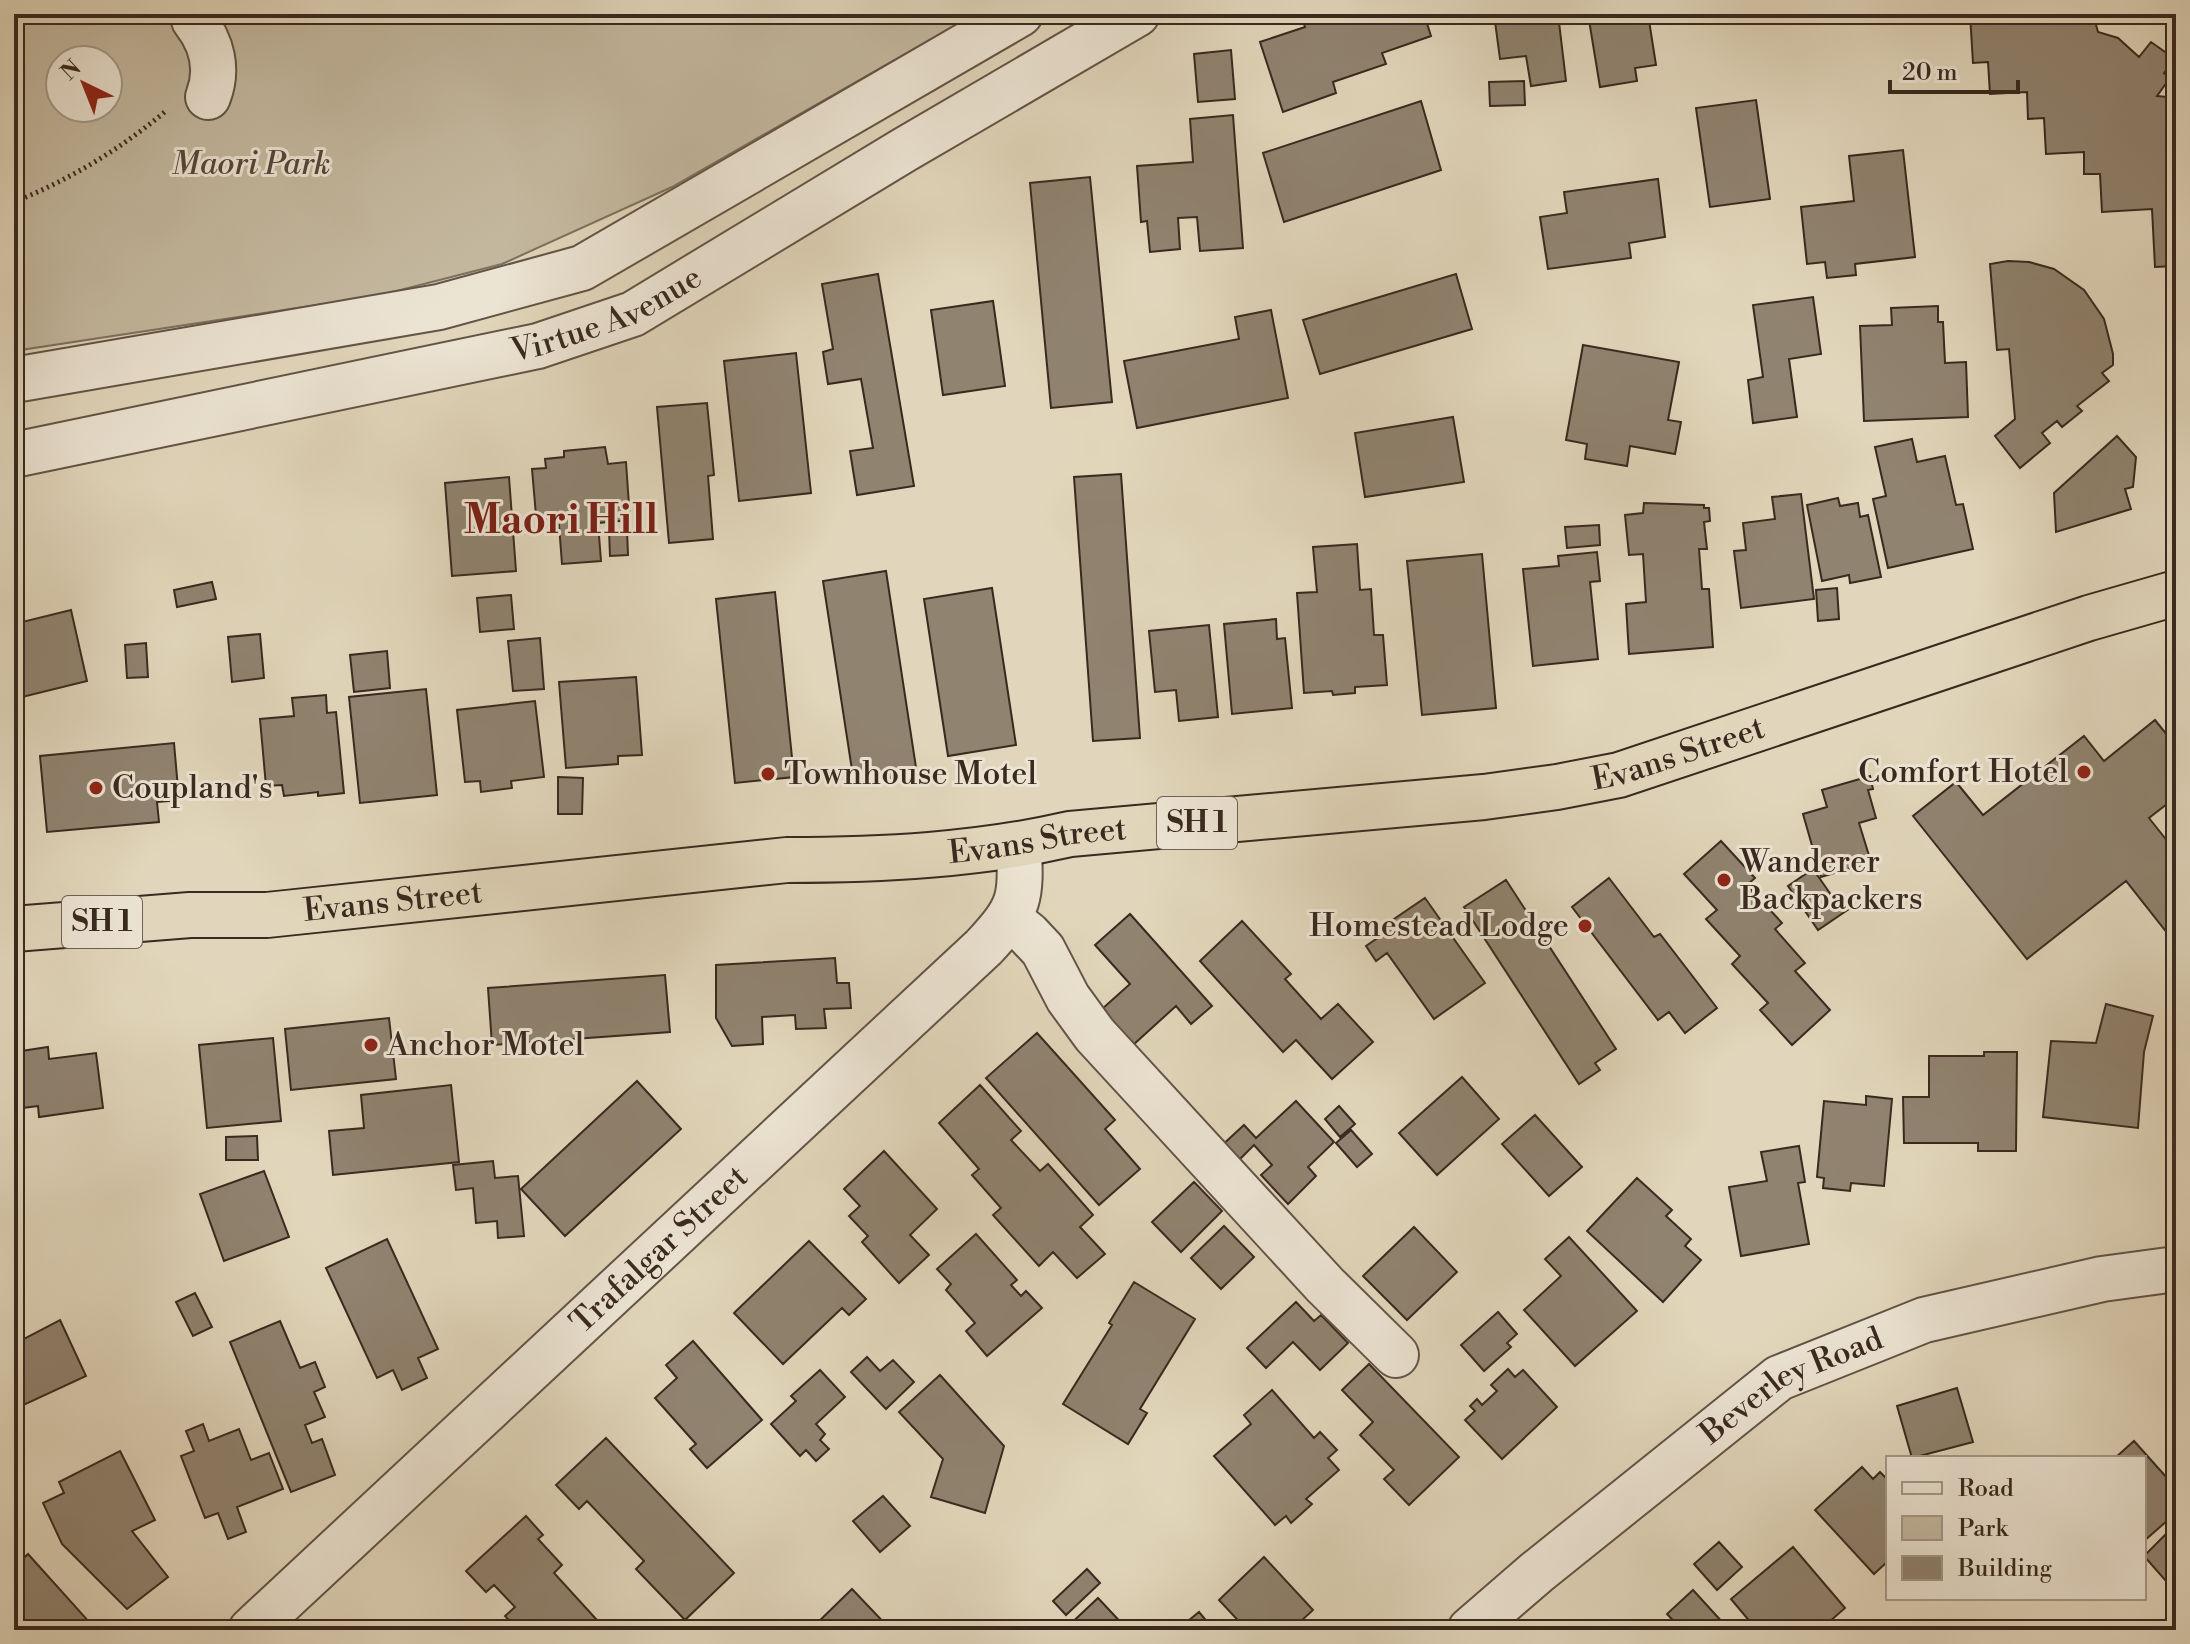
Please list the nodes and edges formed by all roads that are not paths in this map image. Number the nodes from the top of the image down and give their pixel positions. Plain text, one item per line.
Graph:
1 (1020, 14) edge
2 (1137, 14) edge
3 (194, 20) dead end
4 (873, 99) junction
5 (189, 102) road end
6 (904, 150) junction
7 (14, 380) edge
8 (14, 455) edge
9 (2176, 593) edge
10 (1019, 846) junction
11 (1009, 919) junction
12 (14, 929) edge
13 (2176, 1269) edge
14 (1396, 1355) dead end
15 (251, 1630) edge
16 (1470, 1630) edge

1 - 4 street, Virtue Avenue
2 - 6 street, Virtue Avenue
3 - 5 street
4 - 6 street
4 - 7 street, Virtue Avenue
6 - 8 street, Virtue Avenue
9 - 10 highway, Evans Street / SH 1
10 - 11 street, Trafalgar Street
10 - 12 highway, Evans Street / SH 1
11 - 14 street
11 - 15 street, Trafalgar Street
13 - 16 street, Beverley Road

